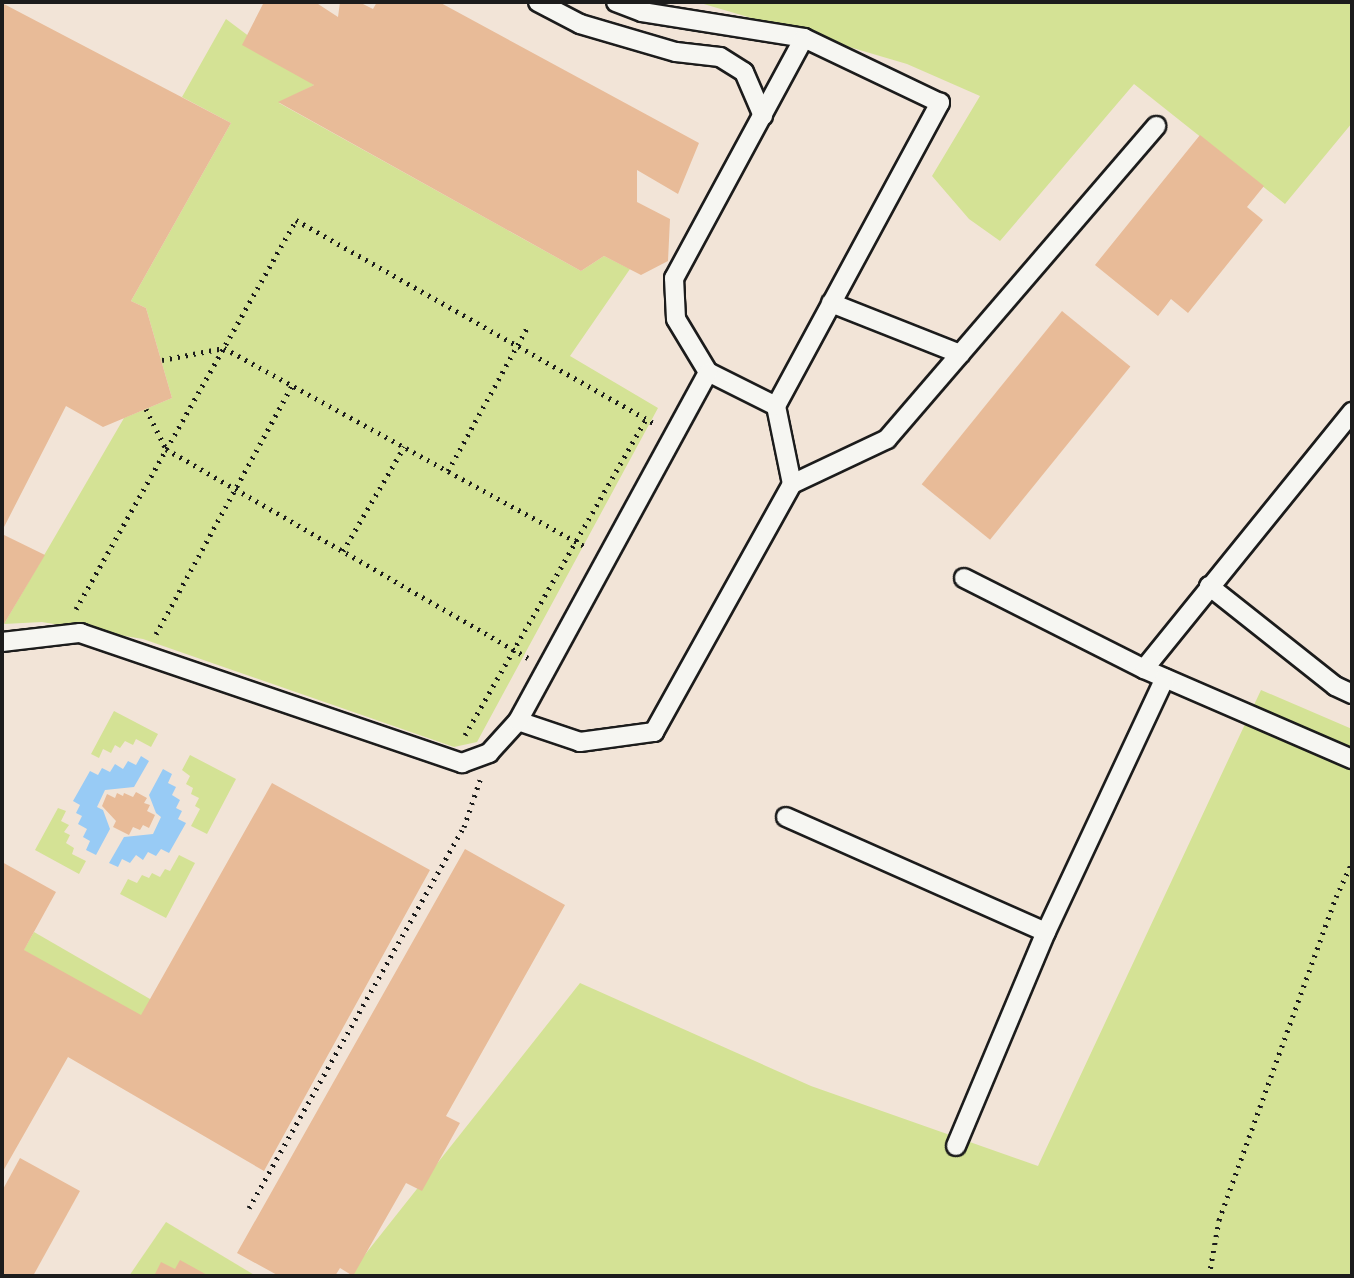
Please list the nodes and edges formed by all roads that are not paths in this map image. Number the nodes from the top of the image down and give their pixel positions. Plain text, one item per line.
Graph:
1 (538, 2) edge
2 (616, 2) edge
3 (804, 38) junction
4 (763, 116) junction
5 (1156, 126) dead end
6 (831, 303) junction
7 (960, 354) junction
8 (708, 372) junction
9 (776, 406) junction
10 (1352, 412) edge
11 (792, 484) junction
12 (964, 578) dead end
13 (1209, 586) junction
14 (2, 642) edge
15 (1144, 669) junction
16 (1165, 678) junction
17 (1352, 694) edge
18 (518, 721) junction
19 (1352, 759) edge
20 (786, 817) dead end
21 (1046, 932) junction
22 (956, 1146) dead end

1 - 4 lane
2 - 3 lane
3 - 4 lane
3 - 6 lane
4 - 8 lane
5 - 7 lane
6 - 7 lane
6 - 9 lane
7 - 11 lane
8 - 9 lane
8 - 18 lane
9 - 11 lane
10 - 13 lane
11 - 18 lane
12 - 15 lane
13 - 15 lane
13 - 17 lane
14 - 18 lane
15 - 16 lane
16 - 19 lane
16 - 21 lane
20 - 21 lane
21 - 22 lane

